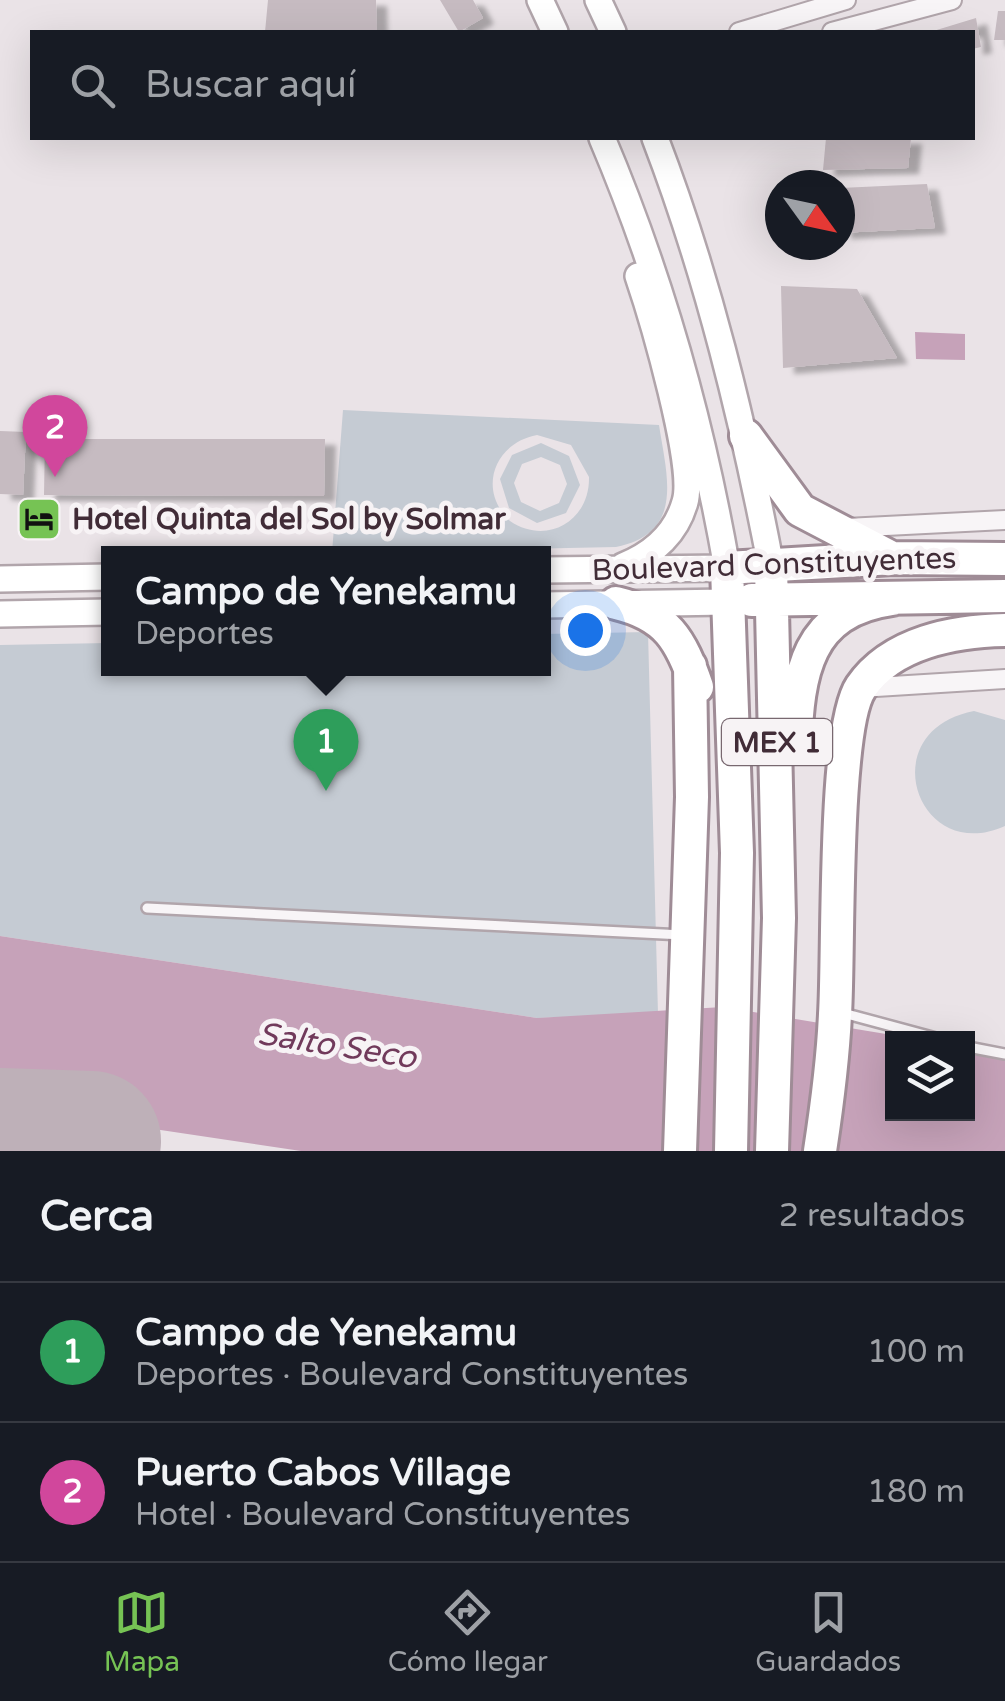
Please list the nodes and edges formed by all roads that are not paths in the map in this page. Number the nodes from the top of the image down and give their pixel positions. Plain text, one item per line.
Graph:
1 (540, 0) edge
2 (598, 0) edge
3 (846, 0) edge
4 (952, 0) edge
5 (554, 30) edge
6 (611, 30) edge
7 (745, 30) edge
8 (840, 30) edge
9 (600, 140) edge
10 (600, 140) edge
11 (656, 140) edge
12 (746, 436) junction
13 (1005, 520) edge
14 (829, 529) junction
15 (892, 558) junction
16 (1005, 558) edge
17 (616, 568) junction
18 (727, 568) junction
19 (551, 570) edge
20 (101, 578) edge
21 (0, 579) edge
22 (772, 583) junction
23 (1005, 596) edge
24 (892, 599) junction
25 (727, 602) junction
26 (616, 604) junction
27 (551, 605) edge
28 (101, 612) edge
29 (0, 614) edge
30 (1005, 630) edge
31 (690, 666) junction
32 (1005, 679) edge
33 (860, 688) junction
34 (737, 853) junction
35 (778, 876) junction
36 (147, 908) dead end
37 (686, 935) junction
38 (836, 1011) junction
39 (910, 1031) edge
40 (975, 1048) edge
41 (1005, 1054) edge
42 (680, 1151) edge
43 (731, 1151) edge
44 (772, 1151) edge
45 (820, 1151) edge

1 - 5 main road
2 - 6 main road
3 - 7 street
4 - 8 street
9 - 18 main road
10 - 17 main road
11 - 12 main road
12 - 14 highway
12 - 22 main road
13 - 14 street
14 - 15 highway
15 - 16 highway, Boulevard Constituyentes / MEX 1
15 - 22 highway, Boulevard Constituyentes / MEX 1
17 - 18 main road, Boulevard Constituyentes
17 - 19 main road, Boulevard Constituyentes
18 - 22 highway, Boulevard Constituyentes / MEX 1
18 - 25 highway, MEX 1
20 - 21 main road
22 - 24 highway, Boulevard Constituyentes / MEX 1
22 - 25 highway, Boulevard Constituyentes / MEX 1
22 - 35 highway, MEX 1
23 - 24 highway, Boulevard Constituyentes / MEX 1
24 - 35 highway, MEX 1
25 - 26 main road, Boulevard Constituyentes
25 - 34 highway, MEX 1
26 - 27 main road, Boulevard Constituyentes
26 - 31 highway
28 - 29 main road
30 - 33 highway
31 - 34 highway
31 - 37 highway
32 - 33 street
33 - 38 highway
34 - 43 highway, MEX 1
35 - 44 highway, MEX 1
36 - 37 lane
37 - 42 highway
38 - 39 lane
38 - 45 highway
40 - 41 lane

